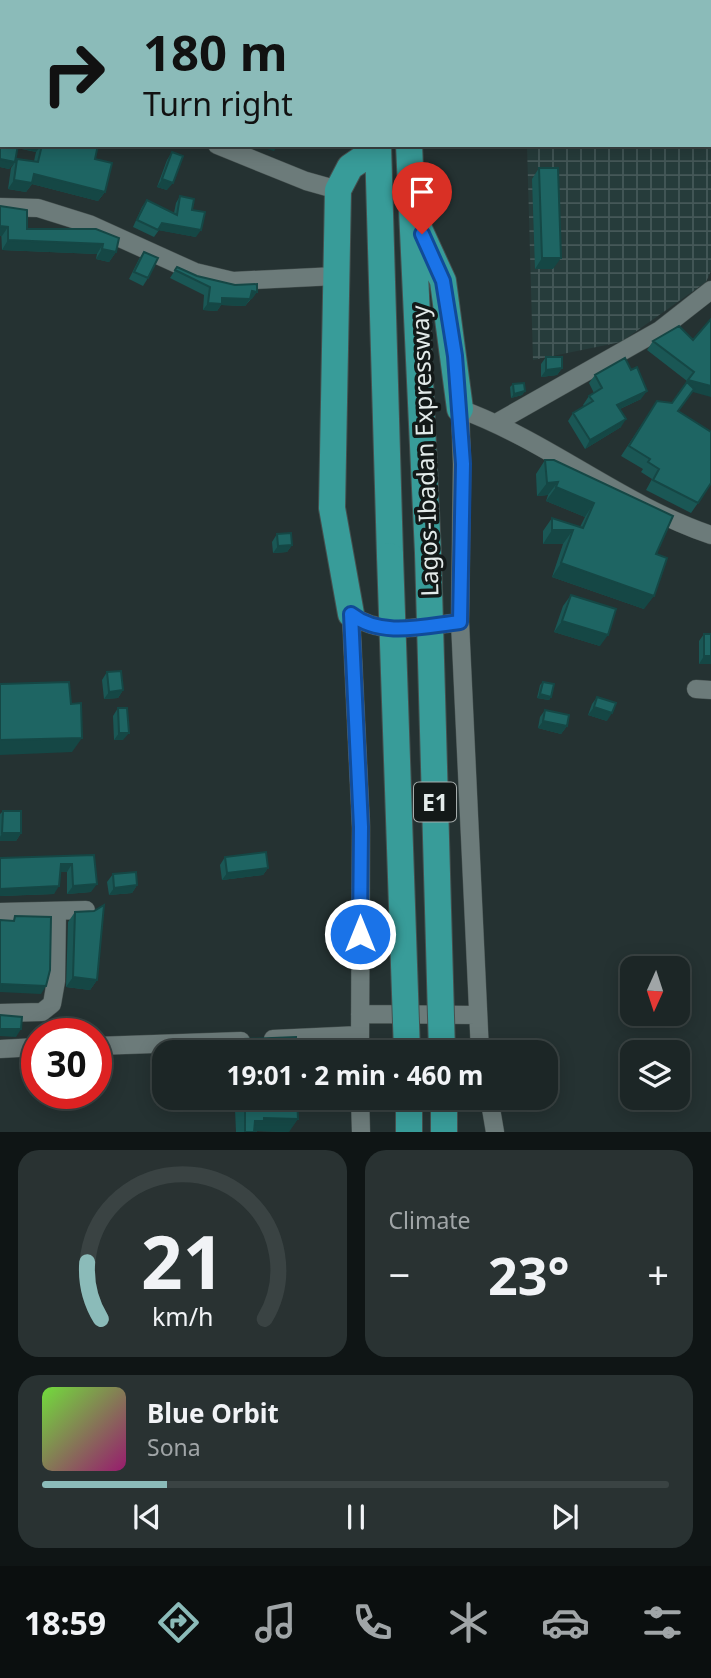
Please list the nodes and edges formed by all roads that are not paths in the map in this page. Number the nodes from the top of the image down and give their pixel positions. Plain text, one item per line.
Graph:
1 (222, 147) edge
2 (378, 147) edge
3 (409, 147) edge
4 (338, 190) junction
5 (0, 207) edge
6 (414, 219) junction
7 (336, 276) junction
8 (711, 290) edge
9 (460, 409) junction
10 (496, 423) junction
11 (711, 536) edge
12 (351, 614) junction
13 (460, 622) junction
14 (86, 910) edge
15 (57, 911) junction
16 (0, 912) edge
17 (0, 1013) edge
18 (360, 1014) junction
19 (477, 1015) junction
20 (360, 1040) edge
21 (407, 1040) edge
22 (442, 1040) edge
23 (479, 1040) edge
24 (152, 1045) edge
25 (112, 1046) edge
26 (21, 1048) edge
27 (0, 1049) edge
28 (360, 1110) edge
29 (491, 1110) edge
30 (361, 1132) edge
31 (495, 1132) edge

1 - 4 street
2 - 4 highway
2 - 21 highway, Lagos-Ibadan Expressway / E1, bridge
3 - 6 highway, Lagos-Ibadan Expressway / E1
4 - 7 highway
5 - 7 street
6 - 9 highway
6 - 22 highway, Lagos-Ibadan Expressway / E1, bridge
7 - 12 highway
8 - 10 street
9 - 10 street
9 - 13 street
10 - 11 street
12 - 13 street
12 - 18 street
13 - 19 street
14 - 15 street
15 - 16 street
15 - 17 street
18 - 19 street
18 - 20 street
19 - 23 street
24 - 25 street
26 - 27 street
28 - 30 street
29 - 31 street

